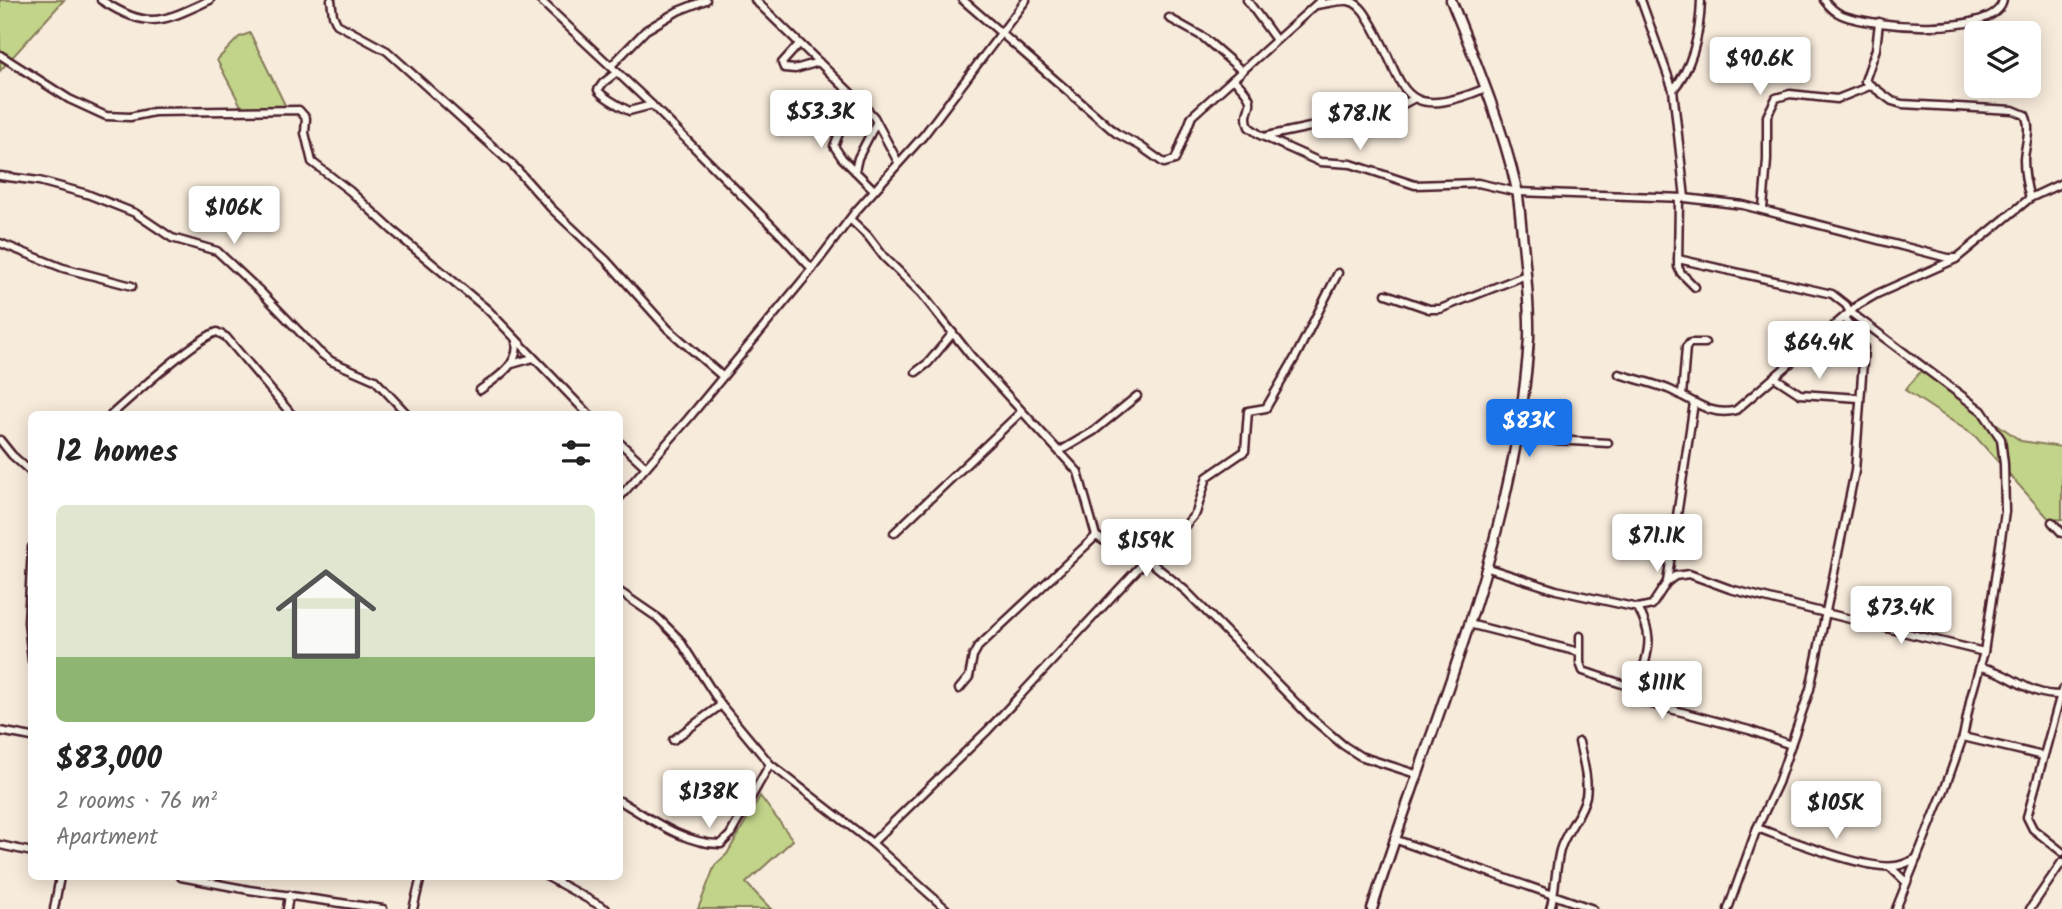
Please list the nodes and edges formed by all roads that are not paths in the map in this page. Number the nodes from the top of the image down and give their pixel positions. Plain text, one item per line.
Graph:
1 (101, 0) edge
2 (210, 0) edge
3 (331, 0) edge
4 (540, 0) edge
5 (706, 0) edge
6 (755, 0) edge
7 (962, 0) edge
8 (1027, 0) edge
9 (1247, 0) edge
10 (1321, 0) edge
11 (1451, 0) edge
12 (1641, 0) edge
13 (1701, 0) edge
14 (1824, 0) edge
15 (2003, 0) edge
16 (1314, 5) junction
17 (1169, 18) dead end
18 (1879, 22) junction
19 (1000, 34) junction
20 (1276, 40) junction
21 (799, 44) junction
22 (0, 55) edge
23 (819, 62) junction
24 (614, 69) junction
25 (1241, 70) junction
26 (1233, 79) junction
27 (1870, 86) junction
28 (1486, 88) junction
29 (1673, 90) junction
30 (1413, 99) junction
31 (652, 105) junction
32 (864, 106) junction
33 (876, 123) junction
34 (1265, 137) junction
35 (898, 162) junction
36 (855, 171) junction
37 (0, 176) edge
38 (2062, 183) edge
39 (874, 190) junction
40 (1517, 192) junction
41 (1682, 198) junction
42 (2030, 198) junction
43 (1763, 209) junction
44 (850, 219) junction
45 (0, 243) edge
46 (1957, 258) junction
47 (1678, 259) junction
48 (811, 269) junction
49 (1338, 273) dead end
50 (1527, 275) junction
51 (132, 286) dead end
52 (1695, 287) dead end
53 (1386, 294) dead end
54 (1850, 312) junction
55 (1844, 318) junction
56 (953, 333) junction
57 (516, 340) junction
58 (1705, 343) dead end
59 (533, 358) junction
60 (512, 364) junction
61 (916, 372) dead end
62 (1619, 374) dead end
63 (722, 376) junction
64 (1774, 377) junction
65 (480, 390) dead end
66 (1682, 396) junction
67 (1137, 397) dead end
68 (1859, 398) junction
69 (1694, 404) junction
70 (116, 411) edge
71 (289, 411) edge
72 (404, 411) edge
73 (583, 411) edge
74 (1021, 412) junction
75 (1518, 438) junction
76 (0, 440) edge
77 (1608, 443) dead end
78 (623, 446) edge
79 (1060, 451) junction
80 (646, 467) junction
81 (28, 469) edge
82 (623, 494) edge
83 (2052, 523) dead end
84 (894, 533) dead end
85 (2062, 533) edge
86 (1096, 536) junction
87 (1147, 559) junction
88 (1488, 568) junction
89 (1667, 582) junction
90 (623, 594) edge
91 (28, 607) edge
92 (1638, 608) junction
93 (1826, 612) junction
94 (1469, 624) junction
95 (28, 630) edge
96 (1580, 636) dead end
97 (1579, 652) junction
98 (1984, 652) junction
99 (1980, 667) junction
100 (959, 689) dead end
101 (2062, 693) edge
102 (1642, 695) junction
103 (721, 705) junction
104 (0, 731) edge
105 (28, 736) edge
106 (1963, 737) junction
107 (673, 740) dead end
108 (1579, 741) dead end
109 (1791, 745) junction
110 (2043, 756) junction
111 (770, 764) junction
112 (1416, 774) junction
113 (623, 803) edge
114 (1757, 828) junction
115 (1394, 839) junction
116 (872, 843) junction
117 (0, 845) edge
118 (28, 851) edge
119 (2062, 852) edge
120 (1917, 858) junction
121 (2062, 862) edge
122 (1889, 866) junction
123 (59, 880) edge
124 (197, 880) edge
125 (420, 880) edge
126 (553, 880) edge
127 (1906, 882) junction
128 (289, 895) junction
129 (1554, 897) junction
130 (54, 909) edge
131 (286, 909) edge
132 (383, 909) edge
133 (413, 909) edge
134 (606, 909) edge
135 (946, 909) edge
136 (1372, 909) edge
137 (1550, 909) edge
138 (1592, 909) edge
139 (1728, 909) edge
140 (1896, 909) edge
141 (2030, 909) edge

1 - 2 street
3 - 63 street
4 - 24 street
5 - 24 street
6 - 21 street
7 - 19 street
8 - 19 street
9 - 20 street
10 - 16 street
11 - 28 street
12 - 29 street
13 - 29 street
14 - 18 street
15 - 18 street
16 - 20 street
16 - 30 street
17 - 25 street
18 - 27 street
19 - 26 street
19 - 35 street
20 - 25 street
21 - 23 street
21 - 23 street
22 - 57 street
23 - 32 street
24 - 31 street
24 - 31 street
25 - 26 street
26 - 34 street
27 - 42 street
27 - 43 street
28 - 30 street
28 - 40 street
29 - 41 street
30 - 34 street
31 - 48 street
32 - 33 street
32 - 36 street
33 - 35 street
33 - 36 street
34 - 40 street
35 - 39 street
36 - 39 street
37 - 72 street
38 - 42 street
39 - 44 street
40 - 41 street
40 - 50 street
41 - 43 street
41 - 47 street
42 - 46 street
43 - 46 street
44 - 48 street
44 - 56 street
45 - 51 street
46 - 54 street
47 - 52 street
47 - 54 street
48 - 63 street
49 - 87 street
50 - 53 street
50 - 75 street
54 - 55 street
54 - 98 street
55 - 64 street
55 - 68 street
56 - 61 street
56 - 74 street
57 - 59 street
57 - 60 street
58 - 66 street
59 - 60 street
59 - 73 street
60 - 65 street
62 - 66 street
63 - 80 street
64 - 68 street
64 - 69 street
66 - 69 street
67 - 79 street
68 - 93 street
69 - 89 street
70 - 71 street
74 - 79 street
74 - 84 street
75 - 77 street
75 - 88 street
76 - 81 street
78 - 80 street
79 - 86 street
80 - 82 street
83 - 85 street
86 - 87 street
86 - 100 street
87 - 112 street
87 - 116 street
88 - 92 street
88 - 94 street
89 - 92 street
89 - 93 street
90 - 103 street
91 - 95 street
92 - 102 street
93 - 98 street
93 - 109 street
94 - 97 street
94 - 112 street
96 - 97 street
97 - 102 street
98 - 99 street
99 - 101 street
99 - 106 street
101 - 110 street
102 - 109 street
103 - 107 street
103 - 111 street
104 - 105 street
106 - 110 street
106 - 120 street
108 - 129 street
109 - 114 street
110 - 119 street
111 - 113 street
111 - 116 street
112 - 115 street
114 - 122 street
114 - 139 street
115 - 129 street
115 - 136 street
116 - 135 street
117 - 118 street
120 - 122 street
120 - 127 street
121 - 141 street
122 - 127 street
123 - 130 street
124 - 128 street
125 - 133 street
126 - 134 street
127 - 140 street
128 - 131 street
128 - 132 street
129 - 137 street
129 - 138 street

